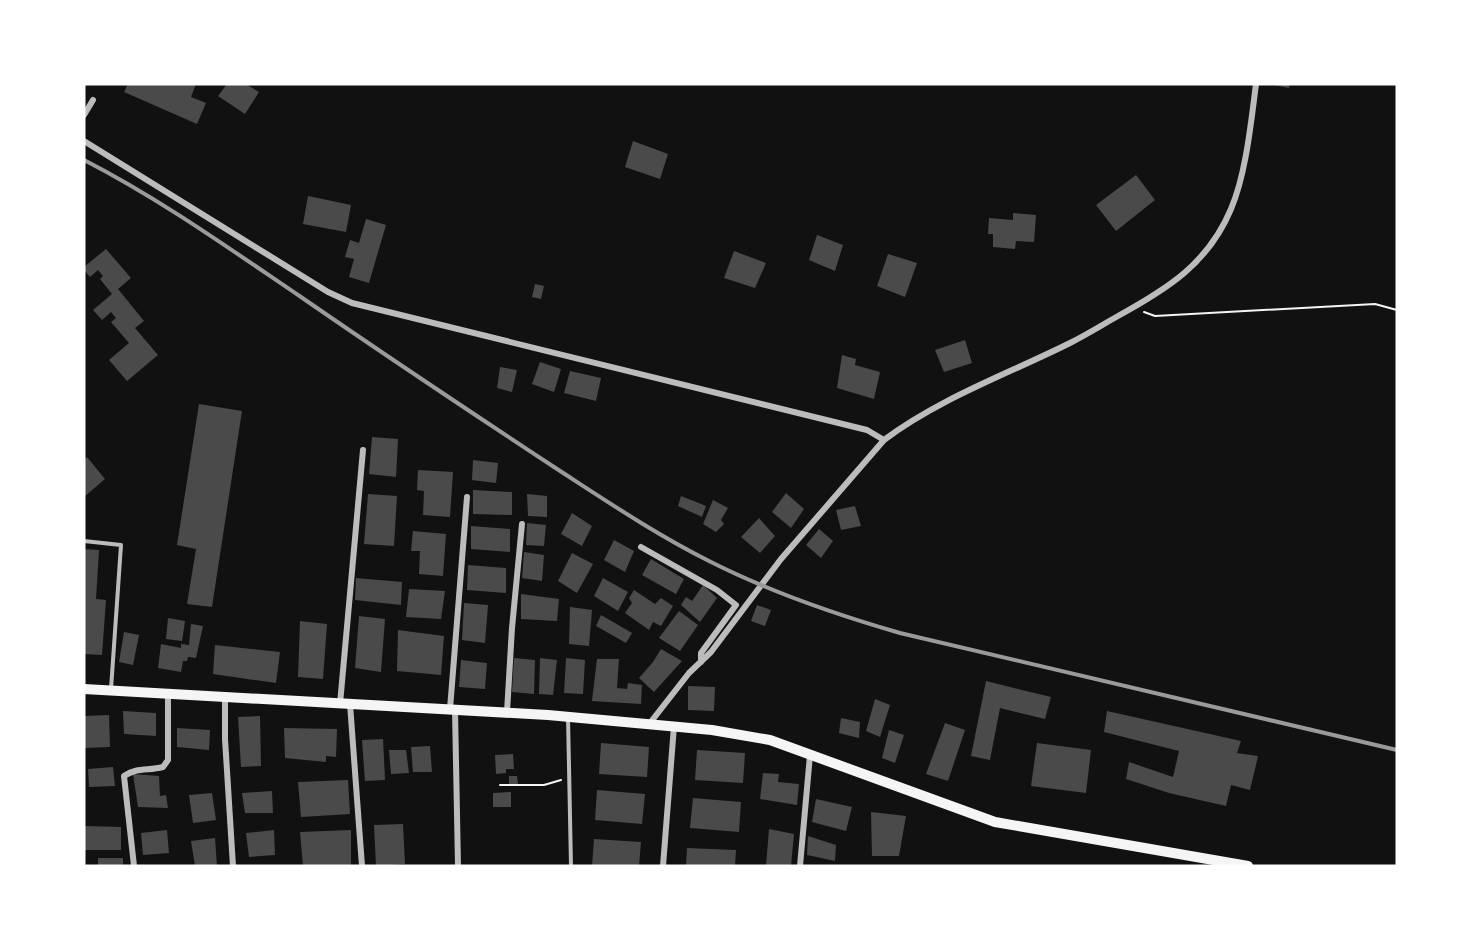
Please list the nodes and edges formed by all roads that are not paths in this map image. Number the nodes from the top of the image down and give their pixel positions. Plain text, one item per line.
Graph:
1 (1256, 84) edge
2 (93, 100) dead end
3 (84, 116) edge
4 (84, 141) edge
5 (884, 440) junction
6 (363, 450) dead end
7 (466, 497) dead end
8 (522, 524) dead end
9 (84, 541) edge
10 (640, 547) dead end
11 (701, 662) junction
12 (84, 689) edge
13 (111, 691) junction
14 (168, 694) junction
15 (225, 698) junction
16 (345, 704) junction
17 (452, 710) junction
18 (507, 712) junction
19 (568, 716) junction
20 (650, 723) junction
21 (674, 726) junction
22 (810, 755) junction
23 (134, 866) edge
24 (233, 866) edge
25 (362, 866) edge
26 (458, 866) edge
27 (571, 866) edge
28 (663, 866) edge
29 (800, 866) edge
30 (1248, 866) edge

1 - 5 street
2 - 3 street
4 - 5 street
5 - 11 street
6 - 16 street
7 - 17 street
8 - 18 street
9 - 13 lane
10 - 11 street
11 - 20 street
12 - 13 main road
13 - 14 main road
14 - 15 main road
14 - 23 street
15 - 16 main road
15 - 24 street
16 - 17 main road
16 - 25 street
17 - 18 main road
17 - 26 street
18 - 19 main road
19 - 20 main road
19 - 27 lane
20 - 21 main road
21 - 22 main road
21 - 28 street
22 - 29 street
22 - 30 main road

